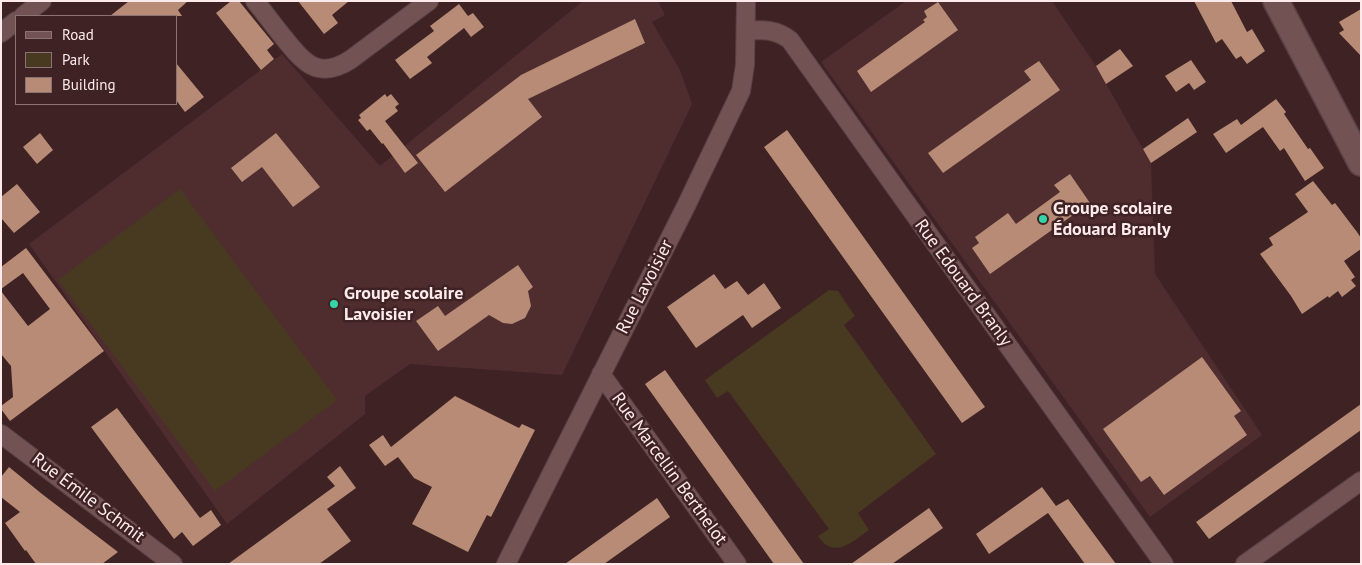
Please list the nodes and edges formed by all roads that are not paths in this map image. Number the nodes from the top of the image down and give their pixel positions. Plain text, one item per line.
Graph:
1 (42, 1) edge
2 (256, 1) edge
3 (429, 1) edge
4 (746, 1) edge
5 (1276, 1) edge
6 (24, 15) edge
7 (15, 22) edge
8 (746, 30) junction
9 (1, 33) edge
10 (1361, 163) edge
11 (601, 374) junction
12 (1, 434) edge
13 (1361, 481) edge
14 (173, 564) edge
15 (506, 564) edge
16 (737, 564) edge
17 (1164, 564) edge
18 (1245, 564) edge

1 - 6 street
2 - 3 street
4 - 8 street, Rue Lavoisier
5 - 10 main road
7 - 9 street
8 - 11 street, Rue Lavoisier
8 - 17 street, Rue Edouard Branly
11 - 15 street, Rue Lavoisier
11 - 16 street, Rue Marcellin Berthelot
12 - 14 street, Rue Émile Schmit
13 - 18 street

